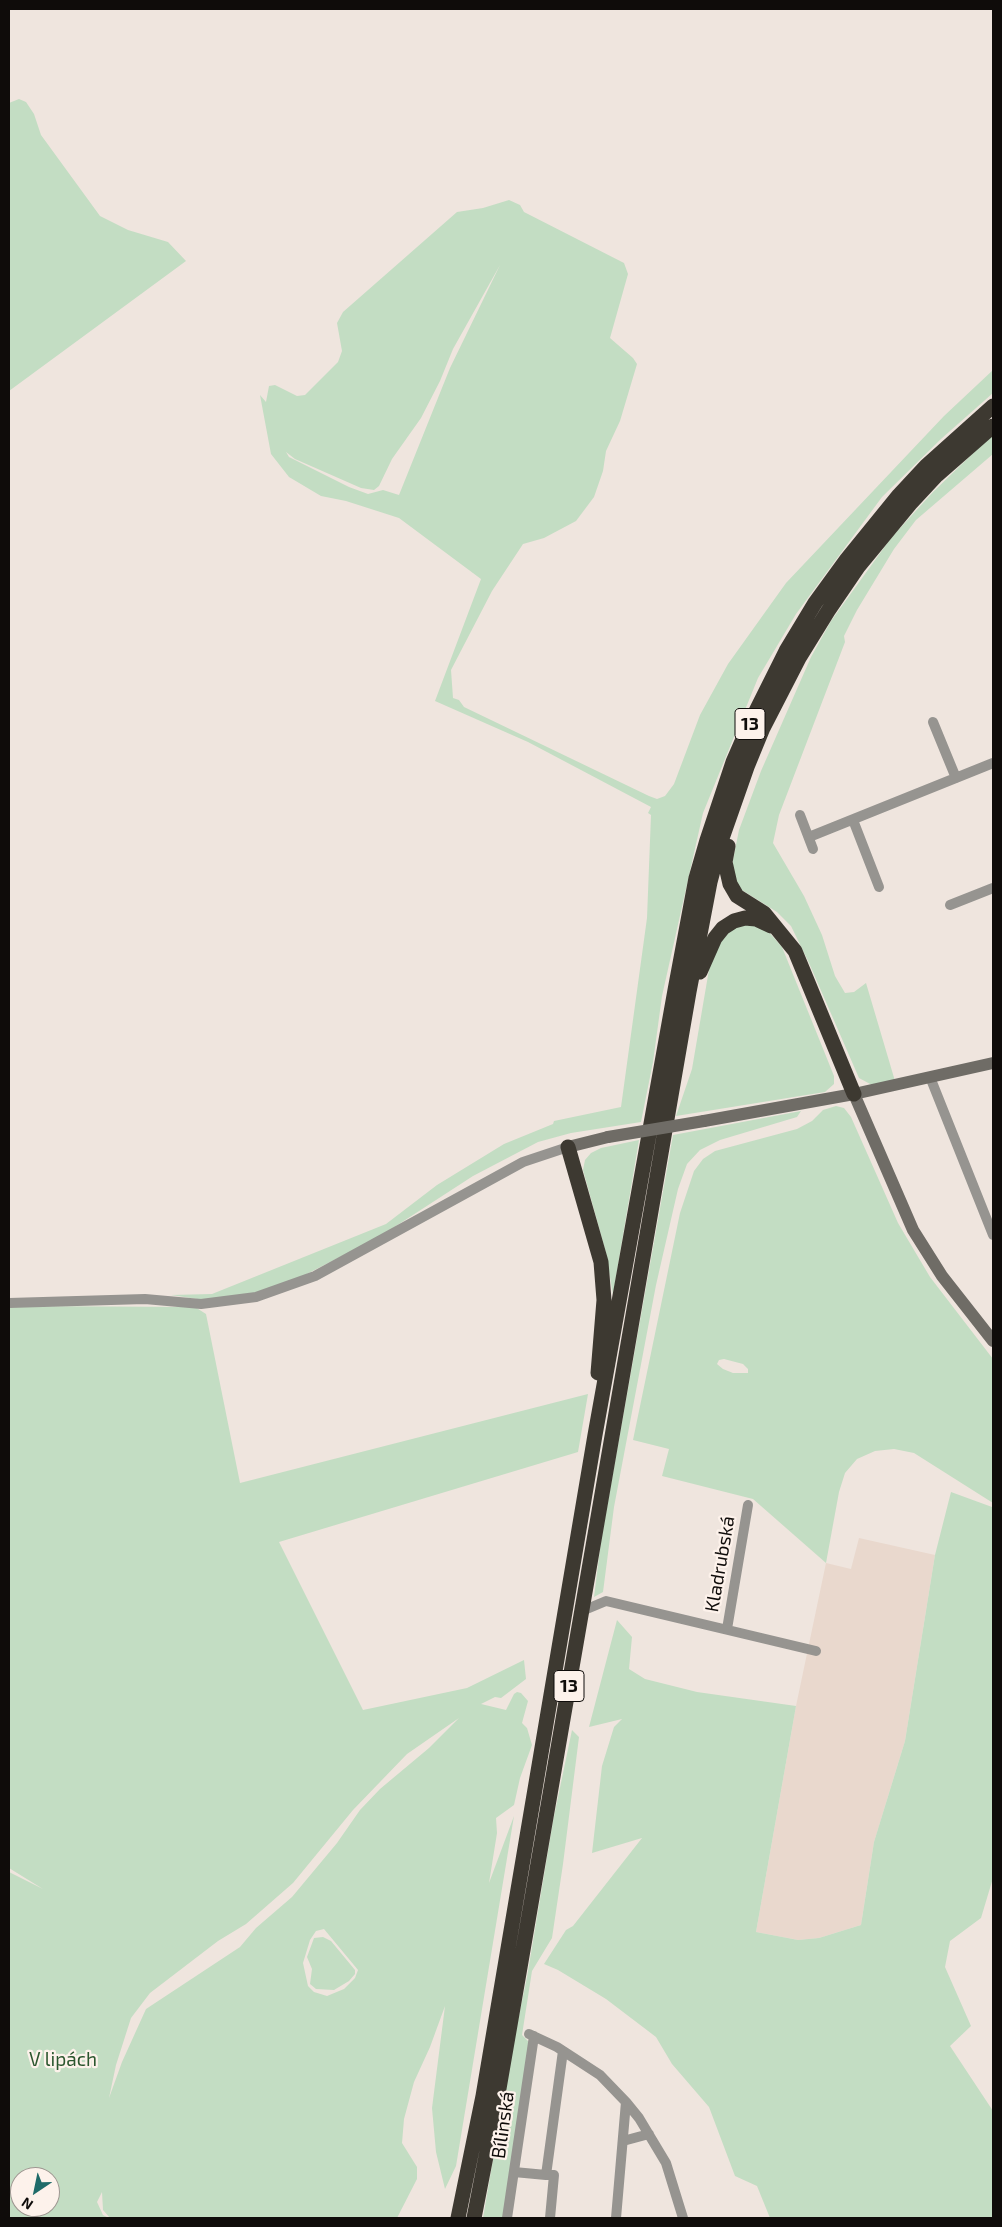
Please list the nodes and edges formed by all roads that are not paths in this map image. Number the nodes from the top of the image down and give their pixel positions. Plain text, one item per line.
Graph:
1 (993, 406) edge
2 (993, 426) edge
3 (799, 658) junction
4 (933, 722) dead end
5 (993, 763) edge
6 (956, 778) junction
7 (800, 815) dead end
8 (853, 820) junction
9 (809, 837) junction
10 (813, 849) dead end
11 (879, 887) dead end
12 (993, 888) edge
13 (950, 905) dead end
14 (778, 928) junction
15 (993, 1063) edge
16 (930, 1077) junction
17 (854, 1094) junction
18 (669, 1107) junction
19 (568, 1147) junction
20 (993, 1235) edge
21 (9, 1303) edge
22 (988, 1328) edge
23 (993, 1341) edge
24 (595, 1435) junction
25 (748, 1505) dead end
26 (582, 1611) junction
27 (726, 1629) junction
28 (816, 1650) dead end
29 (563, 2051) junction
30 (626, 2102) junction
31 (649, 2134) junction
32 (622, 2141) junction
33 (514, 2172) junction
34 (546, 2175) junction
35 (458, 2218) edge
36 (474, 2218) edge
37 (507, 2218) edge
38 (550, 2218) edge
39 (616, 2218) edge
40 (682, 2218) edge

1 - 24 highway, 13
2 - 3 highway, 13
3 - 14 highway
3 - 18 highway, 13
4 - 6 street
5 - 6 street
6 - 8 street
7 - 9 street
8 - 9 street
8 - 11 street
9 - 10 street
12 - 13 street
14 - 17 highway
14 - 18 highway
15 - 16 street
16 - 17 street
16 - 20 street
17 - 19 street, bridge
17 - 22 street
18 - 26 highway, 13
19 - 21 street
19 - 24 highway
22 - 23 street
24 - 35 highway, 13
25 - 27 street, Kladrubská
26 - 27 street, Kladrubská
26 - 36 highway, 13
27 - 28 street, Kladrubská
29 - 30 street
29 - 33 street, Bílinská
29 - 34 street
30 - 31 street
30 - 32 street
31 - 32 street
31 - 40 street
32 - 39 street
33 - 34 street
33 - 37 street, Bílinská
34 - 38 street

